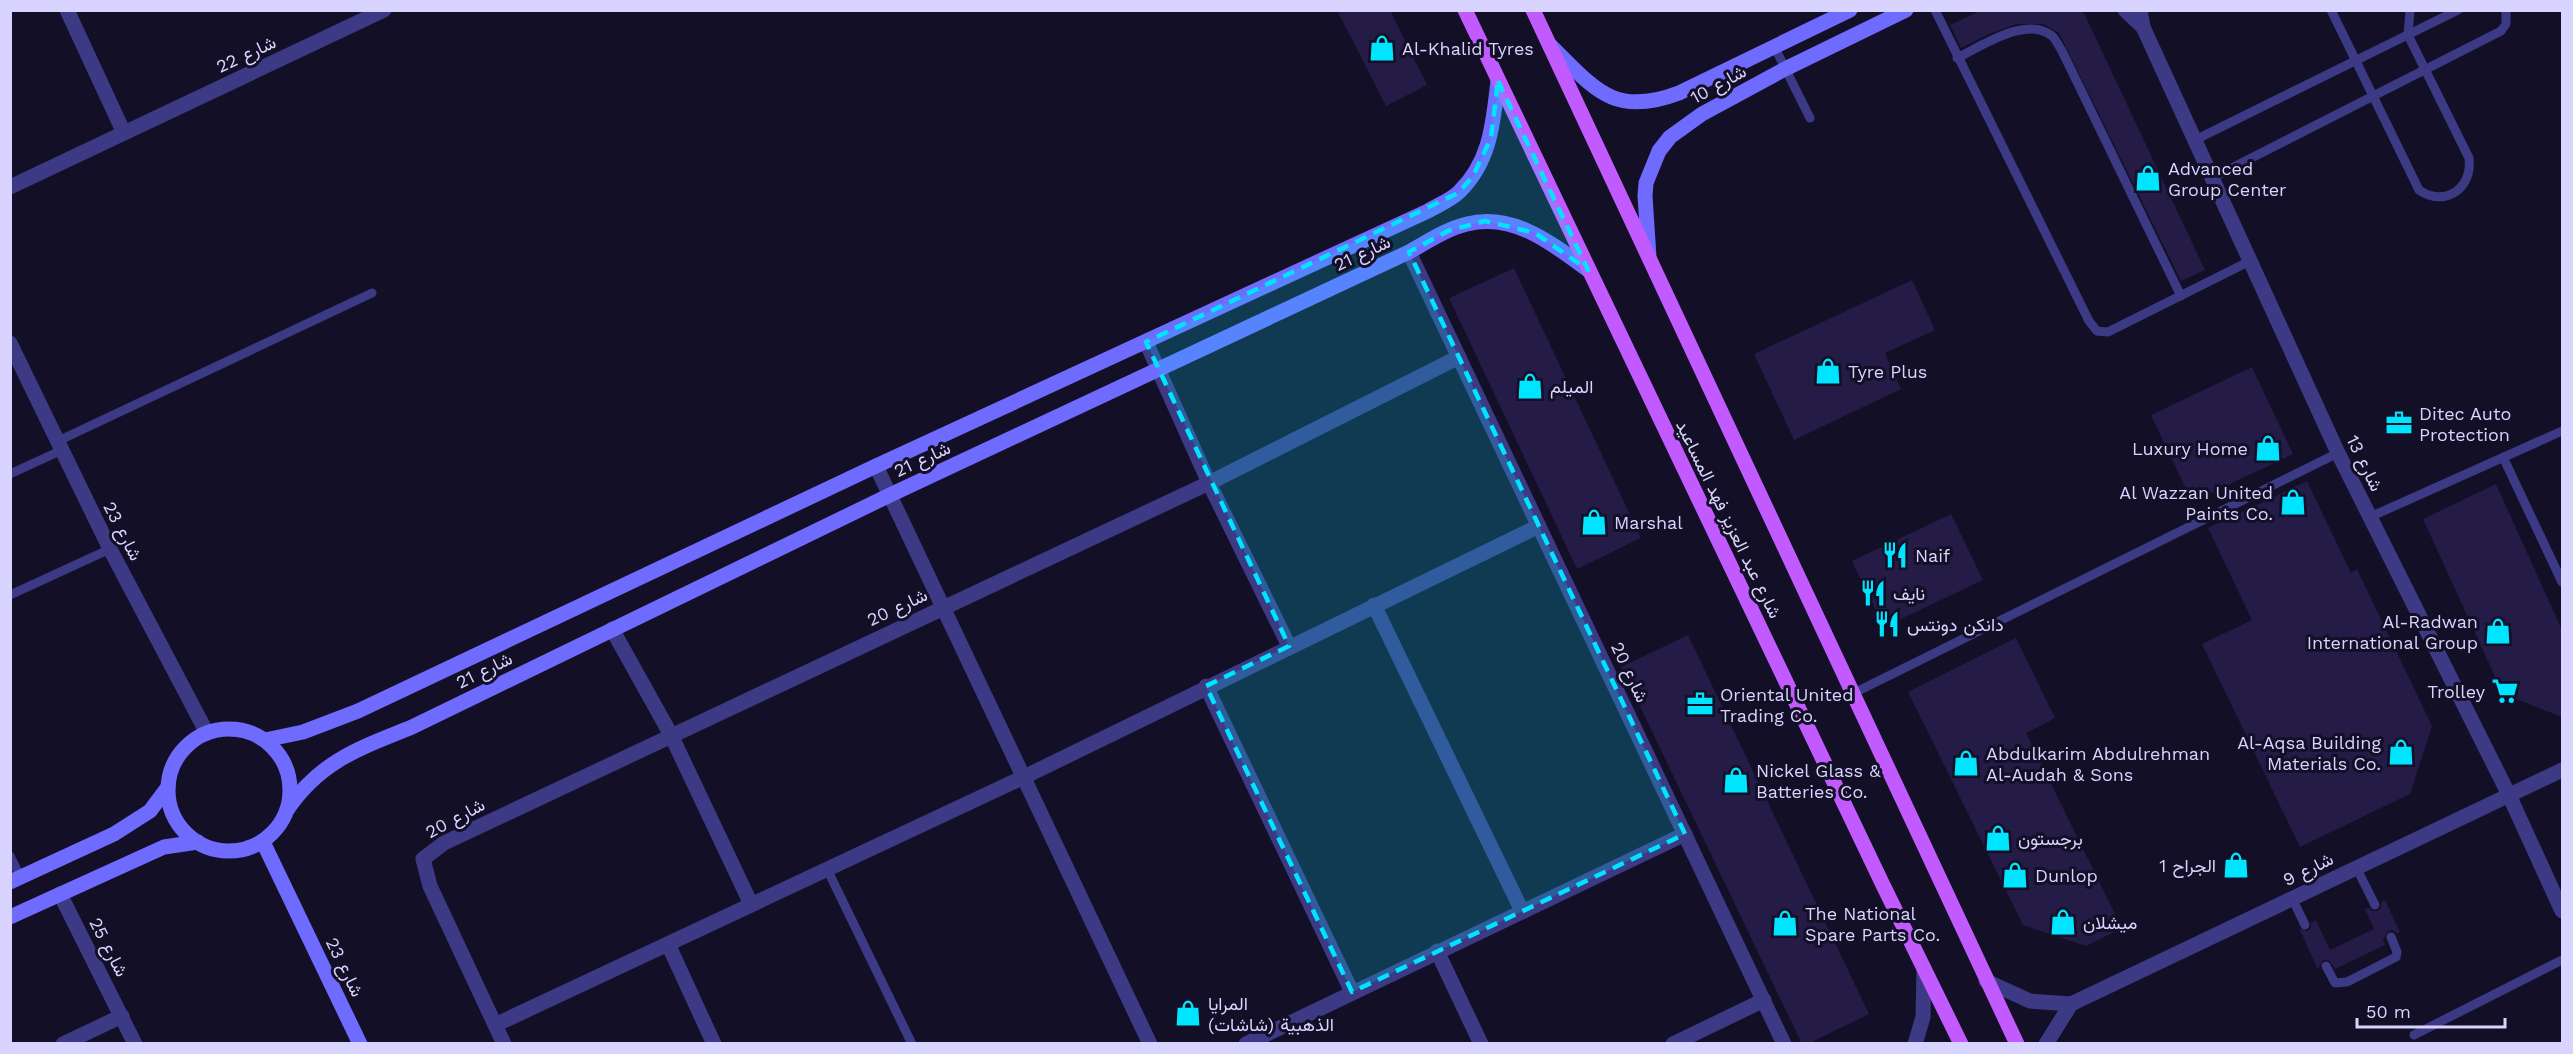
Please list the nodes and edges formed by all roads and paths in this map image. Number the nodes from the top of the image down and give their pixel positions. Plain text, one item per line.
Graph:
1 (67, 10) edge
2 (384, 10) edge
3 (1465, 10) edge
4 (1533, 10) edge
5 (1850, 10) edge
6 (1935, 10) edge
7 (2126, 10) edge
8 (2140, 10) edge
9 (2331, 10) edge
10 (2410, 10) edge
11 (2458, 10) edge
12 (2506, 10) edge
13 (1902, 11) edge
14 (2143, 27) junction
15 (2408, 34) junction
16 (1550, 45) junction
17 (1775, 48) junction
18 (1958, 58) junction
19 (2356, 60) junction
20 (1785, 69) junction
21 (2426, 69) junction
22 (1498, 81) junction
23 (2373, 96) junction
24 (1810, 118) dead end
25 (124, 133) junction
26 (2195, 140) junction
27 (2212, 178) junction
28 (10, 187) edge
29 (1409, 252) junction
30 (2250, 261) junction
31 (1649, 263) junction
32 (1588, 270) junction
33 (372, 292) dead end
34 (2181, 296) junction
35 (1146, 342) junction
36 (12, 351) edge
37 (1459, 357) junction
38 (1157, 370) junction
39 (2562, 431) edge
40 (60, 445) junction
41 (2338, 453) junction
42 (2504, 457) junction
43 (876, 466) junction
44 (10, 474) edge
45 (1209, 483) junction
46 (890, 495) junction
47 (2370, 517) junction
48 (1539, 525) junction
49 (110, 549) junction
50 (2562, 582) edge
51 (10, 595) edge
52 (1374, 605) junction
53 (944, 607) junction
54 (612, 629) junction
55 (1289, 646) junction
56 (1206, 686) junction
57 (1852, 694) junction
58 (207, 733) junction
59 (671, 735) junction
60 (266, 740) junction
61 (2562, 770) edge
62 (1024, 777) junction
63 (168, 787) junction
64 (2509, 795) junction
65 (287, 810) junction
66 (1685, 834) junction
67 (198, 842) junction
68 (263, 842) junction
69 (10, 856) edge
70 (2356, 867) junction
71 (827, 869) junction
72 (16, 880) edge
73 (60, 894) junction
74 (2292, 898) junction
75 (751, 904) junction
76 (2374, 905) dead end
77 (1522, 911) junction
78 (2562, 911) edge
79 (10, 917) edge
80 (2305, 926) dead end
81 (2391, 937) dead end
82 (668, 944) junction
83 (1437, 951) junction
84 (2562, 960) edge
85 (2325, 966) dead end
86 (1924, 969) junction
87 (1986, 981) junction
88 (1352, 992) junction
89 (1764, 1000) junction
90 (2071, 1004) junction
91 (122, 1016) junction
92 (495, 1025) junction
93 (2414, 1035) dead end
94 (63, 1044) edge
95 (135, 1044) edge
96 (360, 1044) edge
97 (504, 1044) edge
98 (714, 1044) edge
99 (912, 1044) edge
100 (1150, 1044) edge
101 (1246, 1044) edge
102 (1480, 1044) edge
103 (1673, 1044) edge
104 (1785, 1044) edge
105 (1915, 1044) edge
106 (1961, 1044) edge
107 (2016, 1044) edge
108 (2046, 1044) edge

1 - 25 street
2 - 25 street, شارع 22
3 - 22 main road, شارع عبد العزيز فهد المساعيد
4 - 16 main road, شارع عبد العزيز فهد المساعيد
5 - 17 street, شارع 10
6 - 18 lane
7 - 14 street, شارع 13
8 - 14 street, شارع 13
9 - 19 lane
10 - 15 lane
11 - 15 lane
12 - 21 lane
13 - 20 street, شارع 10
14 - 26 street, شارع 13
15 - 19 lane
15 - 21 lane
16 - 17 street, شارع 10
16 - 31 main road, شارع عبد العزيز فهد المساعيد
17 - 20 lane
18 - 34 lane
18 - 34 lane
19 - 23 lane
19 - 26 lane
20 - 24 lane
20 - 31 street, شارع 10
21 - 23 lane
21 - 23 lane
22 - 32 main road, شارع عبد العزيز فهد المساعيد
22 - 35 street, شارع 21
23 - 27 lane
25 - 28 street, شارع 22
26 - 27 street, شارع 13
27 - 30 street, شارع 13
29 - 32 street, شارع 21
29 - 37 street, شارع 20
29 - 38 street, شارع 21
30 - 34 lane
30 - 41 street, شارع 13
31 - 57 main road, شارع عبد العزيز فهد المساعيد
32 - 86 main road, شارع عبد العزيز فهد المساعيد
33 - 40 lane
35 - 38 street
35 - 43 street, شارع 21
36 - 40 street, شارع 23
37 - 45 street, شارع 20
37 - 48 street, شارع 20
38 - 45 street
38 - 46 street, شارع 21
39 - 42 lane
40 - 44 lane
40 - 49 street, شارع 23
41 - 47 street, شارع 13
41 - 57 lane
42 - 47 lane
42 - 50 lane
43 - 46 street, شارع 20
43 - 60 street, شارع 21
45 - 53 street, شارع 20
45 - 55 street
46 - 53 street, شارع 20
46 - 54 street, شارع 21
47 - 64 street, شارع 13
48 - 52 street
48 - 66 street, شارع 20
49 - 51 lane
49 - 58 street, شارع 23
52 - 55 street
52 - 77 street
53 - 59 street, شارع 20
53 - 62 street, شارع 20
54 - 59 street
54 - 65 street, شارع 21
55 - 56 street
56 - 62 street
56 - 88 street
57 - 87 main road, شارع عبد العزيز فهد المساعيد
58 - 60 street
58 - 63 street
59 - 75 street
59 - 92 street, شارع 20
60 - 65 street
61 - 64 street, شارع 9
62 - 71 street
62 - 100 street, شارع 20
63 - 67 street
63 - 72 street
64 - 70 street, شارع 9
64 - 78 street, شارع 13
65 - 68 street
66 - 77 street
66 - 89 street, شارع 20
67 - 68 street
67 - 73 street
68 - 96 street, شارع 23
69 - 72 lane
70 - 74 street, شارع 9
70 - 76 lane
71 - 75 street
71 - 99 lane
73 - 79 street
73 - 91 street, شارع 25
74 - 80 lane
74 - 90 street, شارع 9
75 - 82 street
77 - 83 street
81 - 85 lane
82 - 92 street
82 - 98 street
83 - 88 street
83 - 102 street
84 - 93 lane
86 - 105 street
86 - 106 main road, شارع عبد العزيز فهد المساعيد
87 - 90 street, شارع 9
87 - 107 main road, شارع عبد العزيز فهد المساعيد
88 - 101 street
89 - 103 street
89 - 104 street, شارع 20
90 - 108 street
91 - 94 street
91 - 95 street, شارع 25
92 - 97 street, شارع 20

